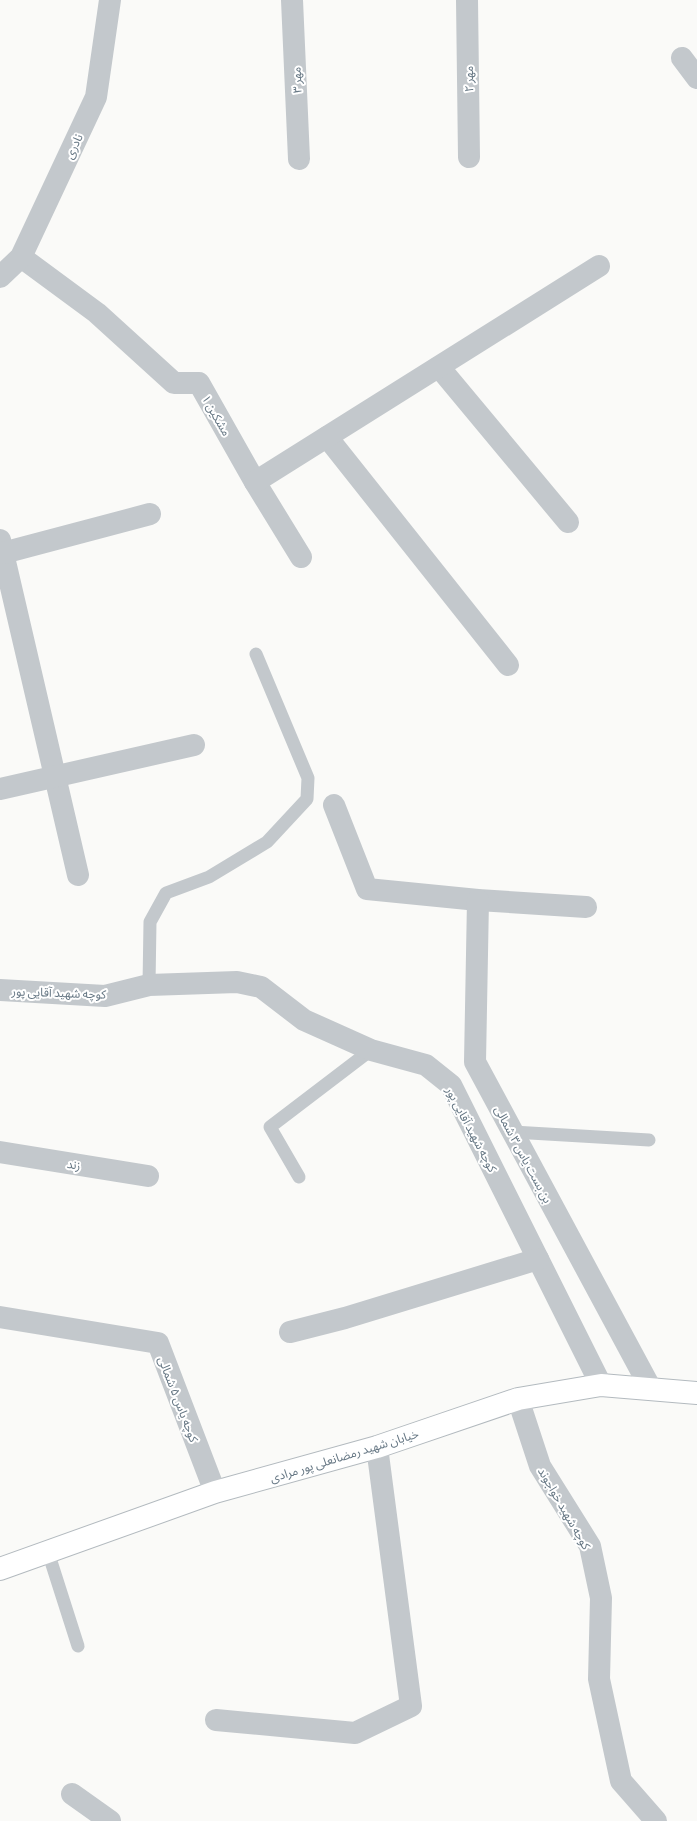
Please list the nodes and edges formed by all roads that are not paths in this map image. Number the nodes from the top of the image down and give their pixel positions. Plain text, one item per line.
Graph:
1 (110, 0) edge
2 (292, 0) edge
3 (467, 0) edge
4 (682, 58) dead end
5 (697, 78) edge
6 (469, 157) dead end
7 (299, 159) dead end
8 (21, 257) junction
9 (599, 266) dead end
10 (0, 277) edge
11 (439, 367) junction
12 (327, 437) junction
13 (255, 482) junction
14 (150, 514) dead end
15 (568, 522) dead end
16 (2, 546) edge
17 (301, 557) dead end
18 (256, 654) dead end
19 (508, 665) dead end
20 (194, 745) dead end
21 (54, 777) junction
22 (0, 789) edge
23 (334, 805) dead end
24 (78, 875) dead end
25 (478, 900) junction
26 (586, 906) dead end
27 (149, 985) junction
28 (0, 990) edge
29 (371, 1050) junction
30 (513, 1132) junction
31 (649, 1140) dead end
32 (0, 1152) edge
33 (148, 1176) dead end
34 (299, 1177) dead end
35 (538, 1258) junction
36 (0, 1317) edge
37 (290, 1332) dead end
38 (601, 1385) junction
39 (651, 1389) junction
40 (697, 1393) edge
41 (518, 1399) junction
42 (378, 1447) junction
43 (215, 1492) junction
44 (48, 1552) junction
45 (0, 1569) edge
46 (78, 1646) dead end
47 (216, 1720) dead end
48 (72, 1794) dead end
49 (110, 1821) edge
50 (656, 1821) edge

1 - 8 street, نادری
2 - 7 street, مهر ۳
3 - 6 street, مهر ۲
4 - 5 street
8 - 10 street, نادری
8 - 13 street, مشکین ۱
9 - 11 street
11 - 12 street
11 - 15 street
12 - 13 street
12 - 19 street
13 - 17 street, مشکین ۱
14 - 16 street
16 - 21 street
18 - 27 lane
20 - 21 street
21 - 22 street
21 - 24 street
23 - 25 street
25 - 26 street
25 - 30 street, بن بست یاس ۳ شمالی
27 - 28 street, کوچه شهید آقایی پور
27 - 29 street, کوچه شهید آقایی پور
29 - 34 lane
29 - 35 street, کوچه شهید آقایی پور
30 - 31 lane
30 - 39 street, بن بست یاس ۳ شمالی
32 - 33 street, زند
35 - 37 street
35 - 38 street, کوچه شهید آقایی پور
36 - 43 street, کوچه یاس ۵ شمالی
38 - 39 street, خیابان شهید رمضانعلی پور مرادی
38 - 41 street, خیابان شهید رمضانعلی پور مرادی
39 - 40 street, خیابان شهید رمضانعلی پور مرادی
41 - 42 street, خیابان شهید رمضانعلی پور مرادی
41 - 50 street, کوچه شهید خواجوند
42 - 43 street, خیابان شهید رمضانعلی پور مرادی
42 - 47 street
43 - 44 street, خیابان شهید رمضانعلی پور مرادی
44 - 45 street, خیابان شهید رمضانعلی پور مرادی
44 - 46 lane
48 - 49 street

